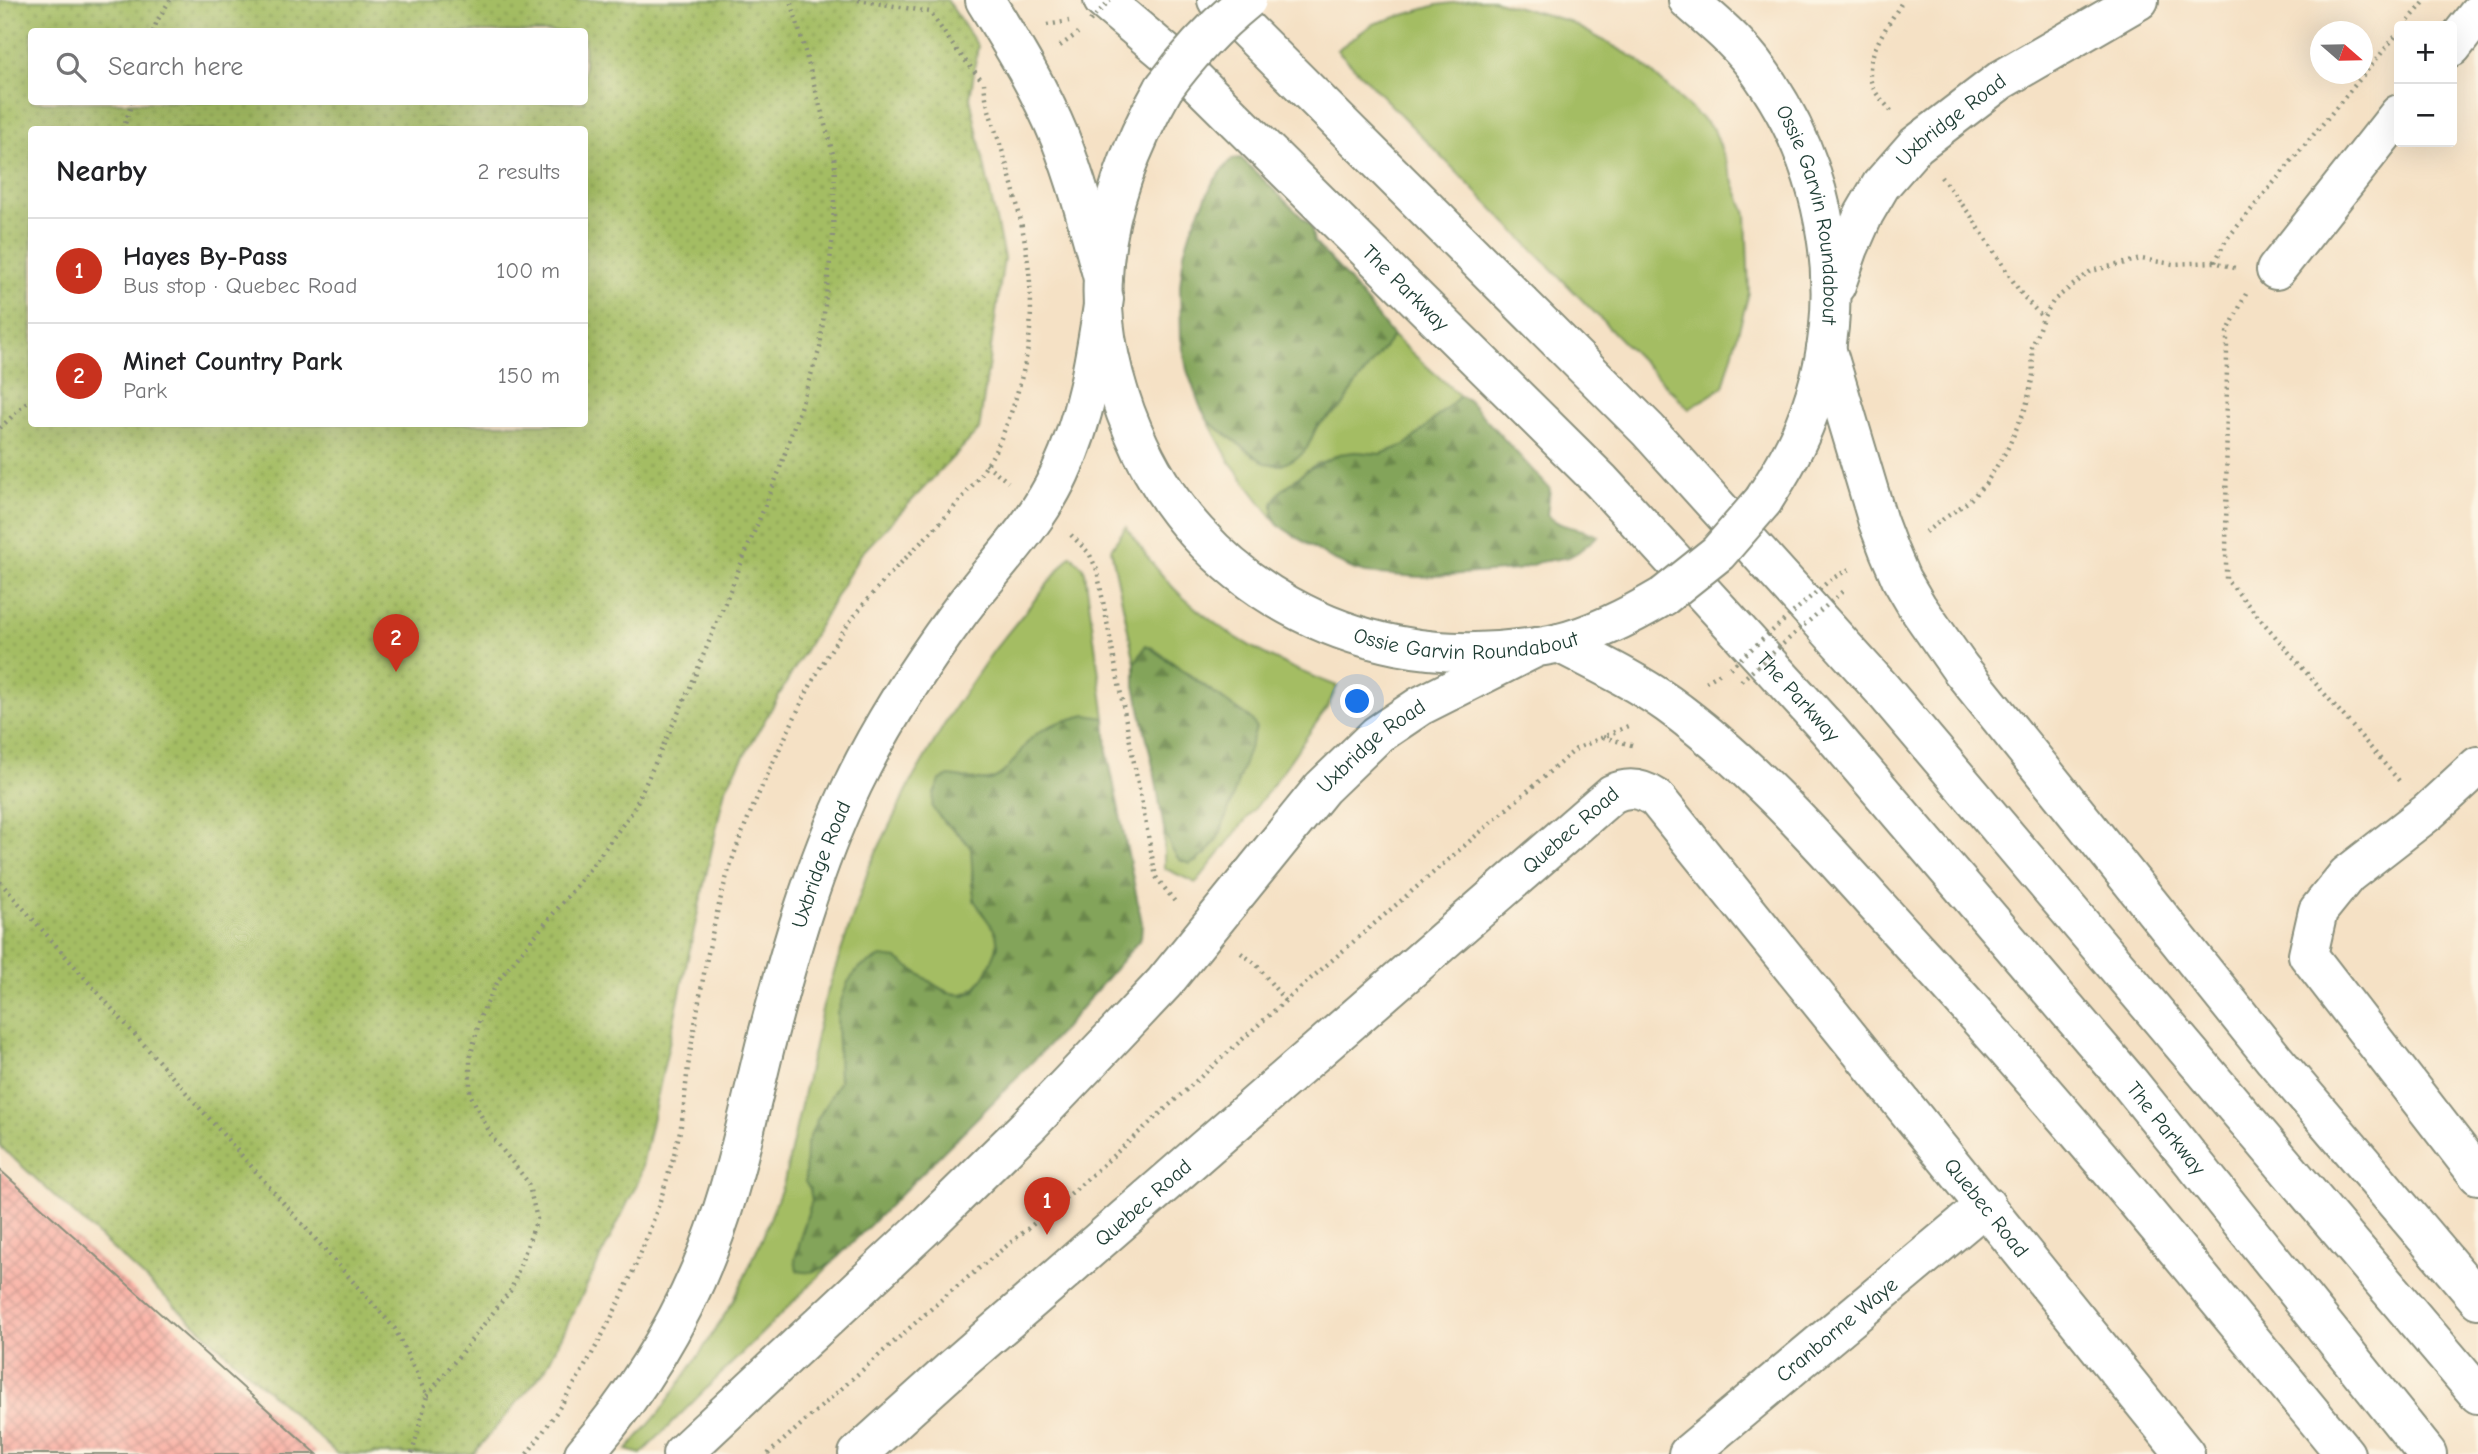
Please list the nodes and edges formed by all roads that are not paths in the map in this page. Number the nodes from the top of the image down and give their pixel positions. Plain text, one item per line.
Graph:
1 (985, 0) edge
2 (1217, 0) edge
3 (1247, 0) edge
4 (1688, 0) edge
5 (2139, 0) edge
6 (1089, 14) edge
7 (2478, 14) edge
8 (2457, 41) edge
9 (2394, 120) edge
10 (2264, 278) road end
11 (1103, 288) junction
12 (1831, 300) junction
13 (1826, 348) junction
14 (1548, 645) junction
15 (2478, 766) edge
16 (2478, 1175) edge
17 (1986, 1205) junction
18 (2478, 1299) edge
19 (2478, 1394) edge
20 (584, 1454) edge
21 (682, 1454) edge
22 (858, 1454) edge
23 (1688, 1454) edge
24 (2185, 1454) edge
25 (2345, 1454) edge
26 (2427, 1454) edge

1 - 11 main road
2 - 19 main road
3 - 11 main road, Ossie Garvin Roundabout, bridge
4 - 12 main road, Ossie Garvin Roundabout
5 - 12 main road, Uxbridge Road
6 - 26 main road, The Parkway
7 - 8 main road
9 - 10 main road
11 - 14 main road, Ossie Garvin Roundabout
11 - 20 main road, Uxbridge Road
12 - 13 main road, Ossie Garvin Roundabout
13 - 14 main road, Ossie Garvin Roundabout, bridge
13 - 18 main road
14 - 21 main road, Uxbridge Road
14 - 25 main road
15 - 16 main road
17 - 22 main road, Quebec Road
17 - 23 main road, Cranborne Waye
17 - 24 main road, Quebec Road

